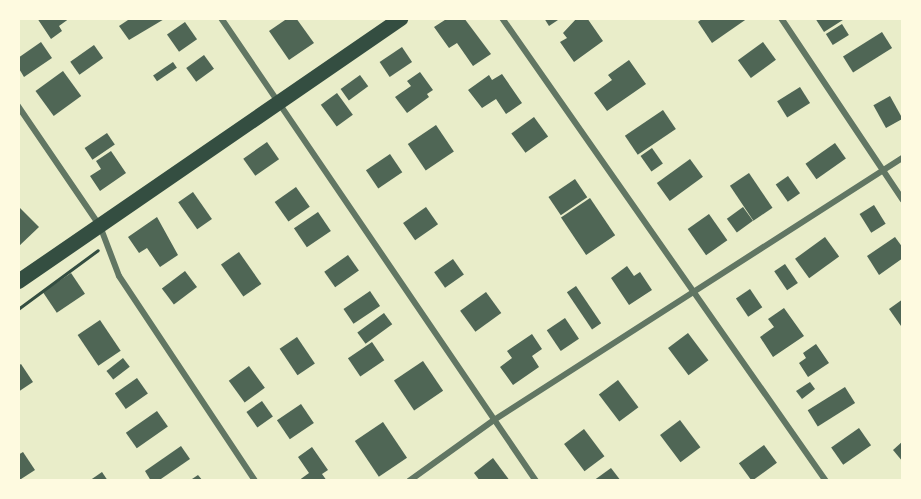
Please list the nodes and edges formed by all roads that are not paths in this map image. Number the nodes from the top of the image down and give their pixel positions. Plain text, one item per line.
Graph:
1 (221, 18) edge
2 (400, 18) edge
3 (502, 18) edge
4 (781, 18) edge
5 (280, 100) junction
6 (18, 106) edge
7 (903, 157) edge
8 (883, 171) junction
9 (903, 200) edge
10 (100, 226) junction
11 (18, 281) edge
12 (696, 293) junction
13 (494, 420) junction
14 (255, 481) edge
15 (409, 481) edge
16 (536, 481) edge
17 (826, 481) edge

1 - 5 street
2 - 5 main road
3 - 12 street
4 - 8 street
5 - 10 main road
5 - 13 street
6 - 10 street
7 - 8 street
8 - 9 street
8 - 12 street
10 - 11 main road
10 - 14 street
12 - 13 street
12 - 17 street
13 - 15 street
13 - 16 street

